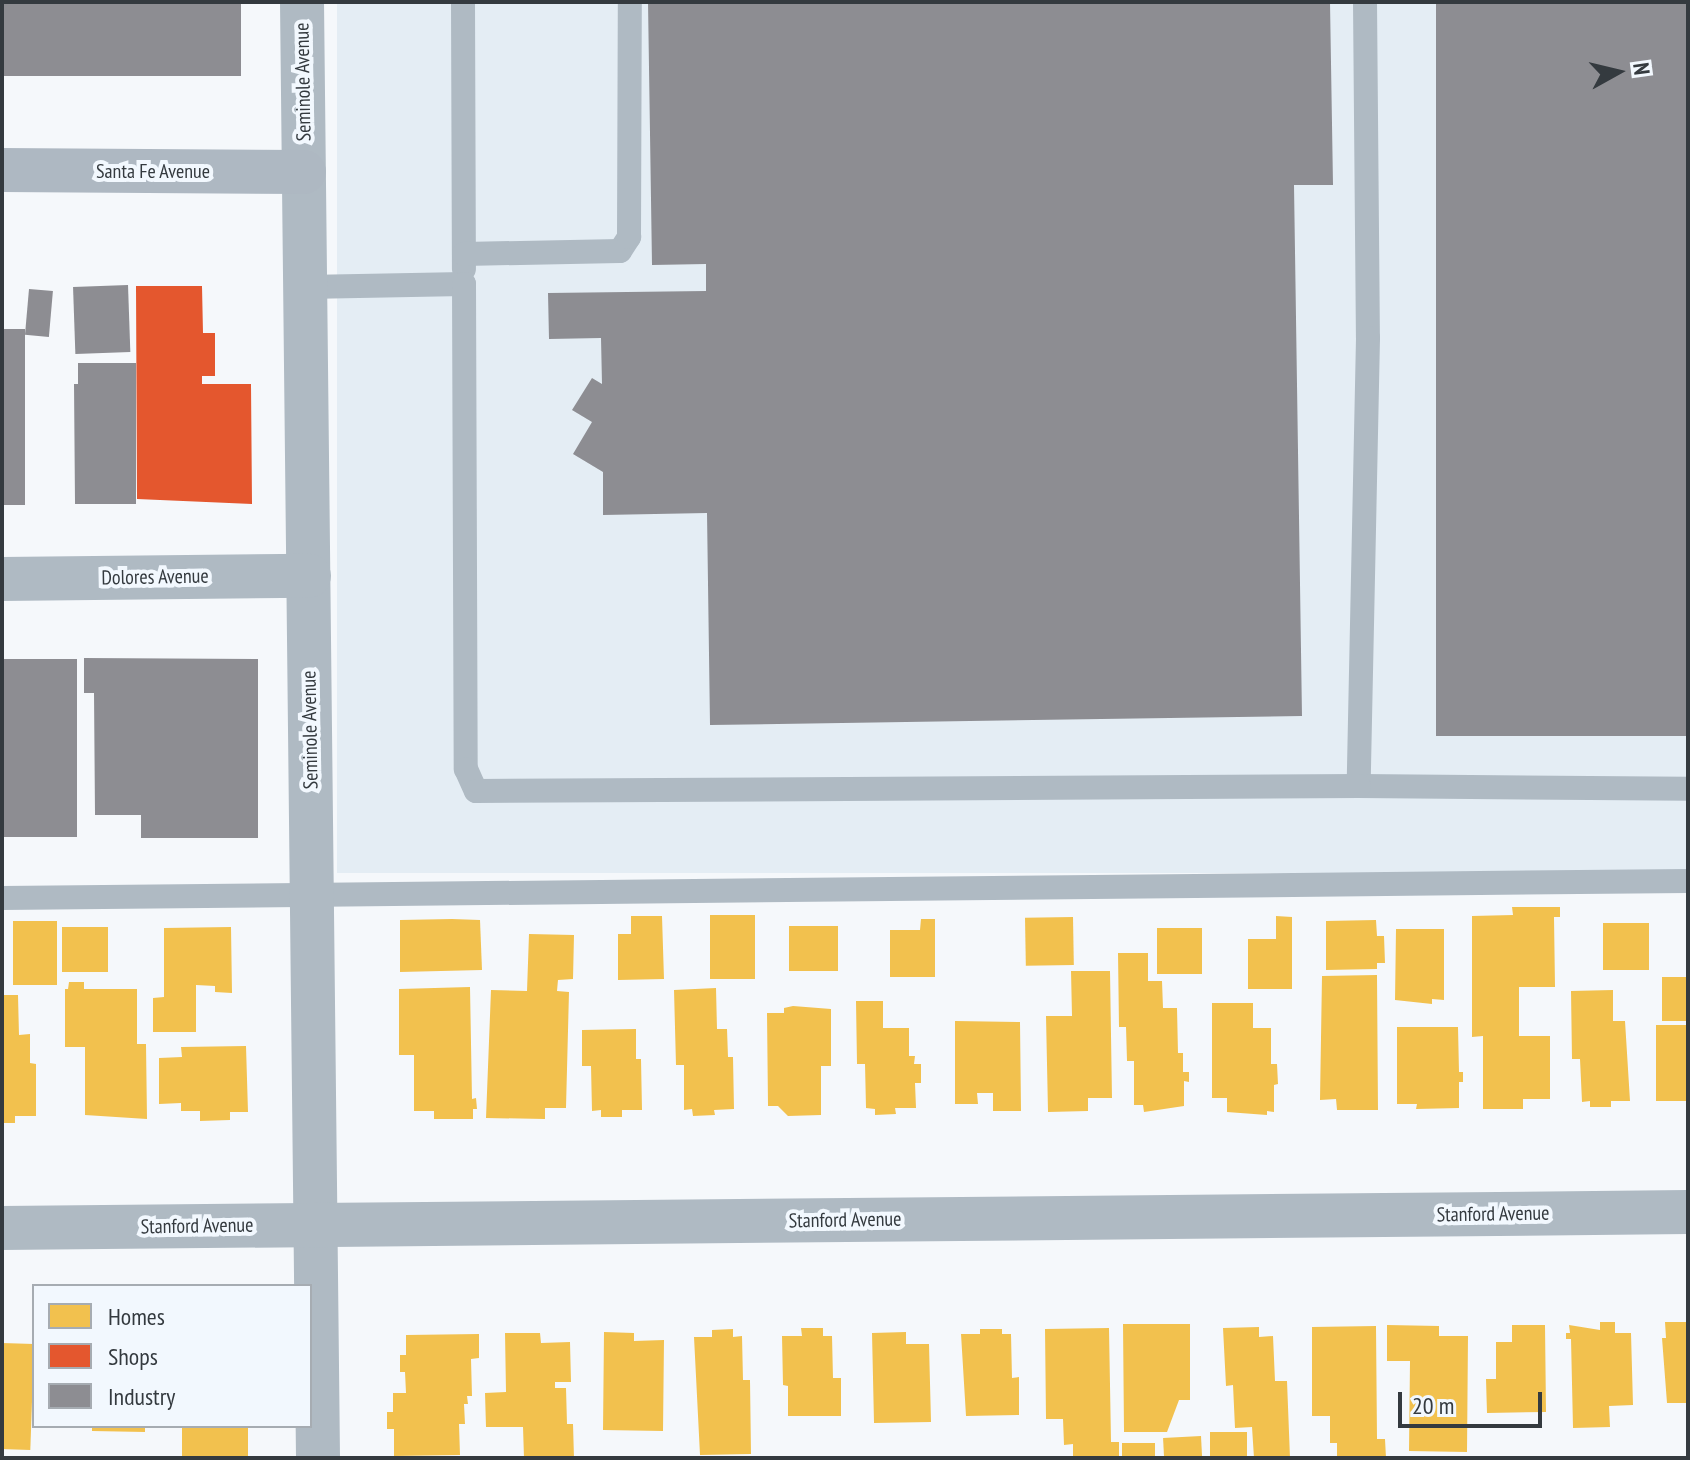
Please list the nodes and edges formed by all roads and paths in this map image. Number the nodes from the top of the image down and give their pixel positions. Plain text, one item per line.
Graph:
1 (302, 2) edge
2 (463, 2) edge
3 (630, 2) edge
4 (1365, 2) edge
5 (2, 170) edge
6 (304, 172) junction
7 (464, 254) junction
8 (464, 284) junction
9 (306, 287) junction
10 (309, 576) junction
11 (2, 579) edge
12 (1359, 786) junction
13 (1688, 789) edge
14 (1688, 881) edge
15 (312, 895) junction
16 (2, 898) edge
17 (1688, 1212) edge
18 (316, 1225) junction
19 (2, 1228) edge
20 (318, 1458) edge

1 - 6 street, Seminole Avenue
2 - 7 lane
3 - 7 lane
4 - 12 lane
5 - 6 street, Santa Fe Avenue
6 - 9 street, Seminole Avenue
7 - 8 lane
8 - 9 lane
8 - 12 lane
9 - 10 street, Seminole Avenue
10 - 11 street, Dolores Avenue
10 - 15 street, Seminole Avenue
12 - 13 lane
14 - 15 lane
15 - 16 lane
15 - 18 street, Seminole Avenue
17 - 18 street, Stanford Avenue
18 - 19 street, Stanford Avenue
18 - 20 street, Seminole Avenue

